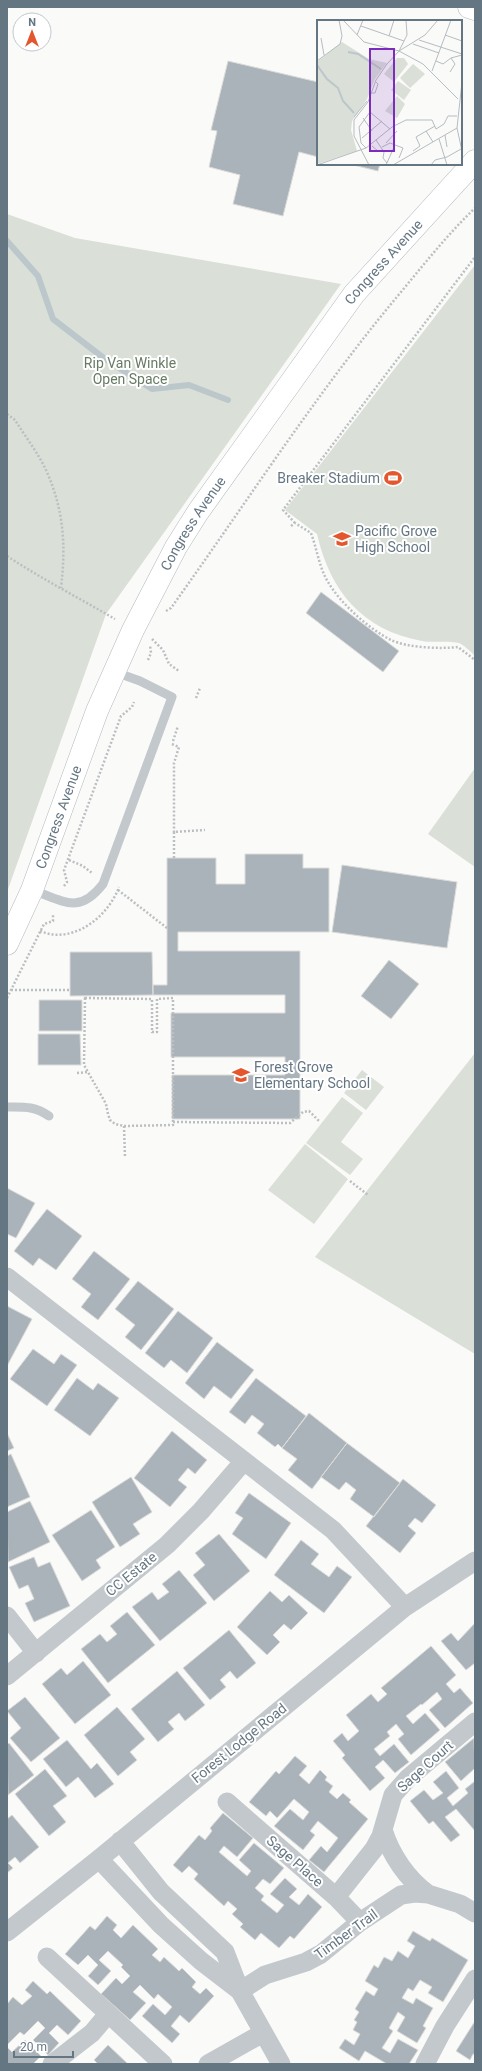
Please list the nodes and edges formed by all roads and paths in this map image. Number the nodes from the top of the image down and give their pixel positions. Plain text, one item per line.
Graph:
1 (469, 7) edge
2 (475, 9) edge
3 (475, 161) edge
4 (475, 208) edge
5 (475, 257) edge
6 (7, 414) edge
7 (295, 523) junction
8 (292, 526) dead end
9 (7, 556) edge
10 (61, 588) junction
11 (162, 613) dead end
12 (147, 634) junction
13 (148, 660) dead end
14 (475, 660) edge
15 (179, 671) dead end
16 (115, 672) junction
17 (200, 688) dead end
18 (196, 698) dead end
19 (134, 702) dead end
20 (172, 744) dead end
21 (205, 830) dead end
22 (174, 832) junction
23 (174, 858) dead end
24 (69, 860) junction
25 (94, 874) dead end
26 (64, 886) dead end
27 (32, 890) junction
28 (118, 890) dead end
29 (53, 914) dead end
30 (167, 928) dead end
31 (7, 944) edge
32 (11, 990) junction
33 (70, 990) dead end
34 (7, 998) edge
35 (88, 1072) junction
36 (77, 1073) dead end
37 (7, 1107) edge
38 (49, 1116) dead end
39 (173, 1122) junction
40 (320, 1122) dead end
41 (124, 1126) junction
42 (125, 1158) dead end
43 (350, 1181) dead end
44 (368, 1195) dead end
45 (7, 1277) edge
46 (244, 1461) junction
47 (475, 1561) edge
48 (405, 1607) junction
49 (7, 1616) edge
50 (36, 1653) junction
51 (7, 1676) edge
52 (475, 1722) edge
53 (227, 1802) dead end
54 (383, 1830) junction
55 (120, 1841) junction
56 (99, 1859) junction
57 (428, 1894) junction
58 (336, 1897) junction
59 (475, 1914) edge
60 (360, 1922) junction
61 (7, 1932) edge
62 (47, 1957) dead end
63 (475, 1979) edge
64 (240, 1990) junction
65 (108, 2014) junction
66 (263, 2034) junction
67 (52, 2064) edge
68 (163, 2064) edge
69 (208, 2064) edge
70 (281, 2064) edge
71 (425, 2064) edge

1 - 2 street
3 - 12 street, Congress Avenue
4 - 11 path
5 - 7 path
6 - 10 path
7 - 8 path
7 - 14 path
9 - 10 path
10 - 12 path
12 - 13 path
12 - 15 path
12 - 16 street, Congress Avenue
16 - 27 street, Congress Avenue
16 - 27 lane
17 - 18 path
19 - 24 path
20 - 22 path
21 - 22 path
22 - 23 path
24 - 25 path
24 - 26 path
27 - 31 street, Congress Avenue
28 - 30 path
29 - 32 path
32 - 33 path
32 - 34 path
35 - 36 path
35 - 39 path
35 - 41 path
37 - 38 lane
39 - 40 path
39 - 41 path
41 - 42 path
43 - 44 path
45 - 46 street
46 - 48 street
46 - 50 street, CC Estate
47 - 48 street, Forest Lodge Road
48 - 55 street, Forest Lodge Road
49 - 50 street
50 - 51 street, CC Estate
52 - 54 street, Sage Court
53 - 58 street, Sage Place
54 - 57 street
54 - 58 street, Sage Court
55 - 56 street, Forest Lodge Road
55 - 64 street
56 - 61 street, Forest Lodge Road
56 - 64 street
57 - 59 street, Timber Trail
57 - 60 street, Timber Trail
58 - 60 street, Sage Place
60 - 64 street, Timber Trail
62 - 65 street
63 - 71 street
64 - 66 street
65 - 67 street
65 - 68 street
66 - 69 street
66 - 70 street

